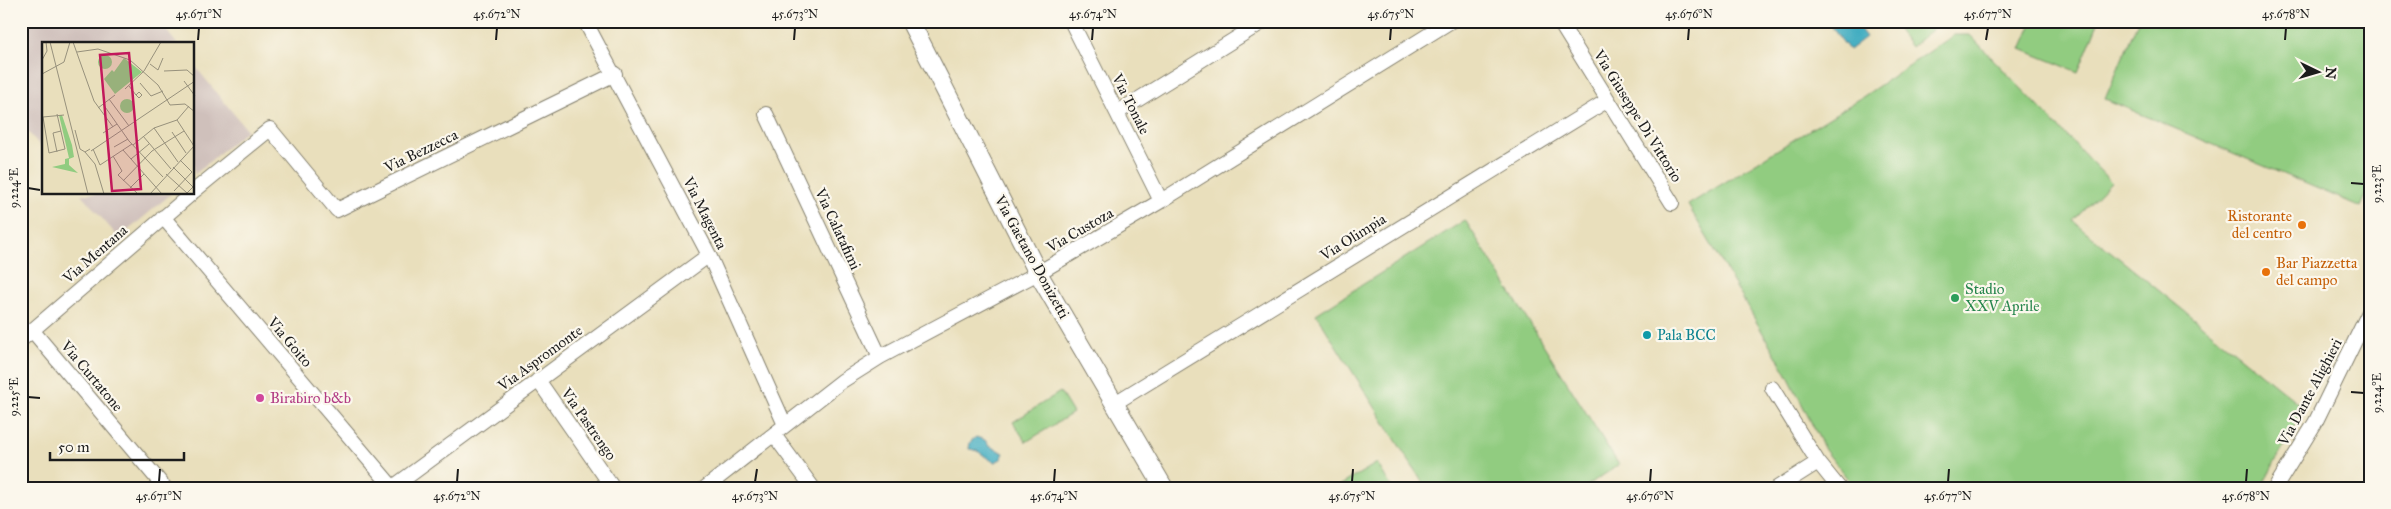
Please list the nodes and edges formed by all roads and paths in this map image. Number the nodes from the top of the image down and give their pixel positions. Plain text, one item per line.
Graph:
1 (585, 21) edge
2 (910, 21) edge
3 (1071, 21) edge
4 (1264, 21) edge
5 (1451, 21) edge
6 (1559, 21) edge
7 (615, 74) junction
8 (1608, 100) junction
9 (1118, 112) junction
10 (766, 114) dead end
11 (270, 129) joint
12 (195, 191) edge
13 (190, 195) edge
14 (1161, 201) junction
15 (1672, 203) dead end
16 (163, 217) junction
17 (709, 255) junction
18 (1038, 273) junction
19 (2370, 310) edge
20 (32, 330) junction
21 (21, 340) edge
22 (880, 357) junction
23 (538, 380) junction
24 (1772, 388) dead end
25 (1115, 403) junction
26 (785, 425) junction
27 (774, 434) junction
28 (1818, 462) junction
29 (165, 488) edge
30 (392, 488) edge
31 (613, 488) edge
32 (705, 488) edge
33 (813, 488) edge
34 (1164, 488) edge
35 (1777, 488) edge
36 (1839, 488) edge
37 (2276, 488) edge

1 - 7 street, Via Magenta
2 - 18 street, Via Gaetano Donizetti
3 - 9 street, Via Tonale
4 - 9 street
5 - 14 street, Via Custoza
6 - 8 street, Via Giuseppe Di Vittorio
7 - 11 street, Via Bezzecca
7 - 17 street, Via Magenta
8 - 15 street, Via Giuseppe Di Vittorio
8 - 25 street, Via Olimpia
9 - 14 street, Via Tonale
10 - 22 street, Via Calatafimi
11 - 12 street, Via Mentana
13 - 16 street, Via Mentana
14 - 18 street, Via Custoza
16 - 20 street, Via Mentana
16 - 30 street, Via Goito
17 - 23 street, Via Aspromonte
17 - 26 street, Via Magenta
18 - 22 street, Via Custoza
18 - 25 street, Via Gaetano Donizetti
19 - 37 street, Via Dante Alighieri
20 - 21 street, Via Mentana
20 - 29 street, Via Curtatone
22 - 26 street, Via Custoza
23 - 30 street, Via Aspromonte
23 - 31 street, Via Pastrengo
24 - 28 street
25 - 34 street, Via Gaetano Donizetti
26 - 27 street, Via Custoza
27 - 32 street, Via Custoza
27 - 33 street
28 - 35 street
28 - 36 street

